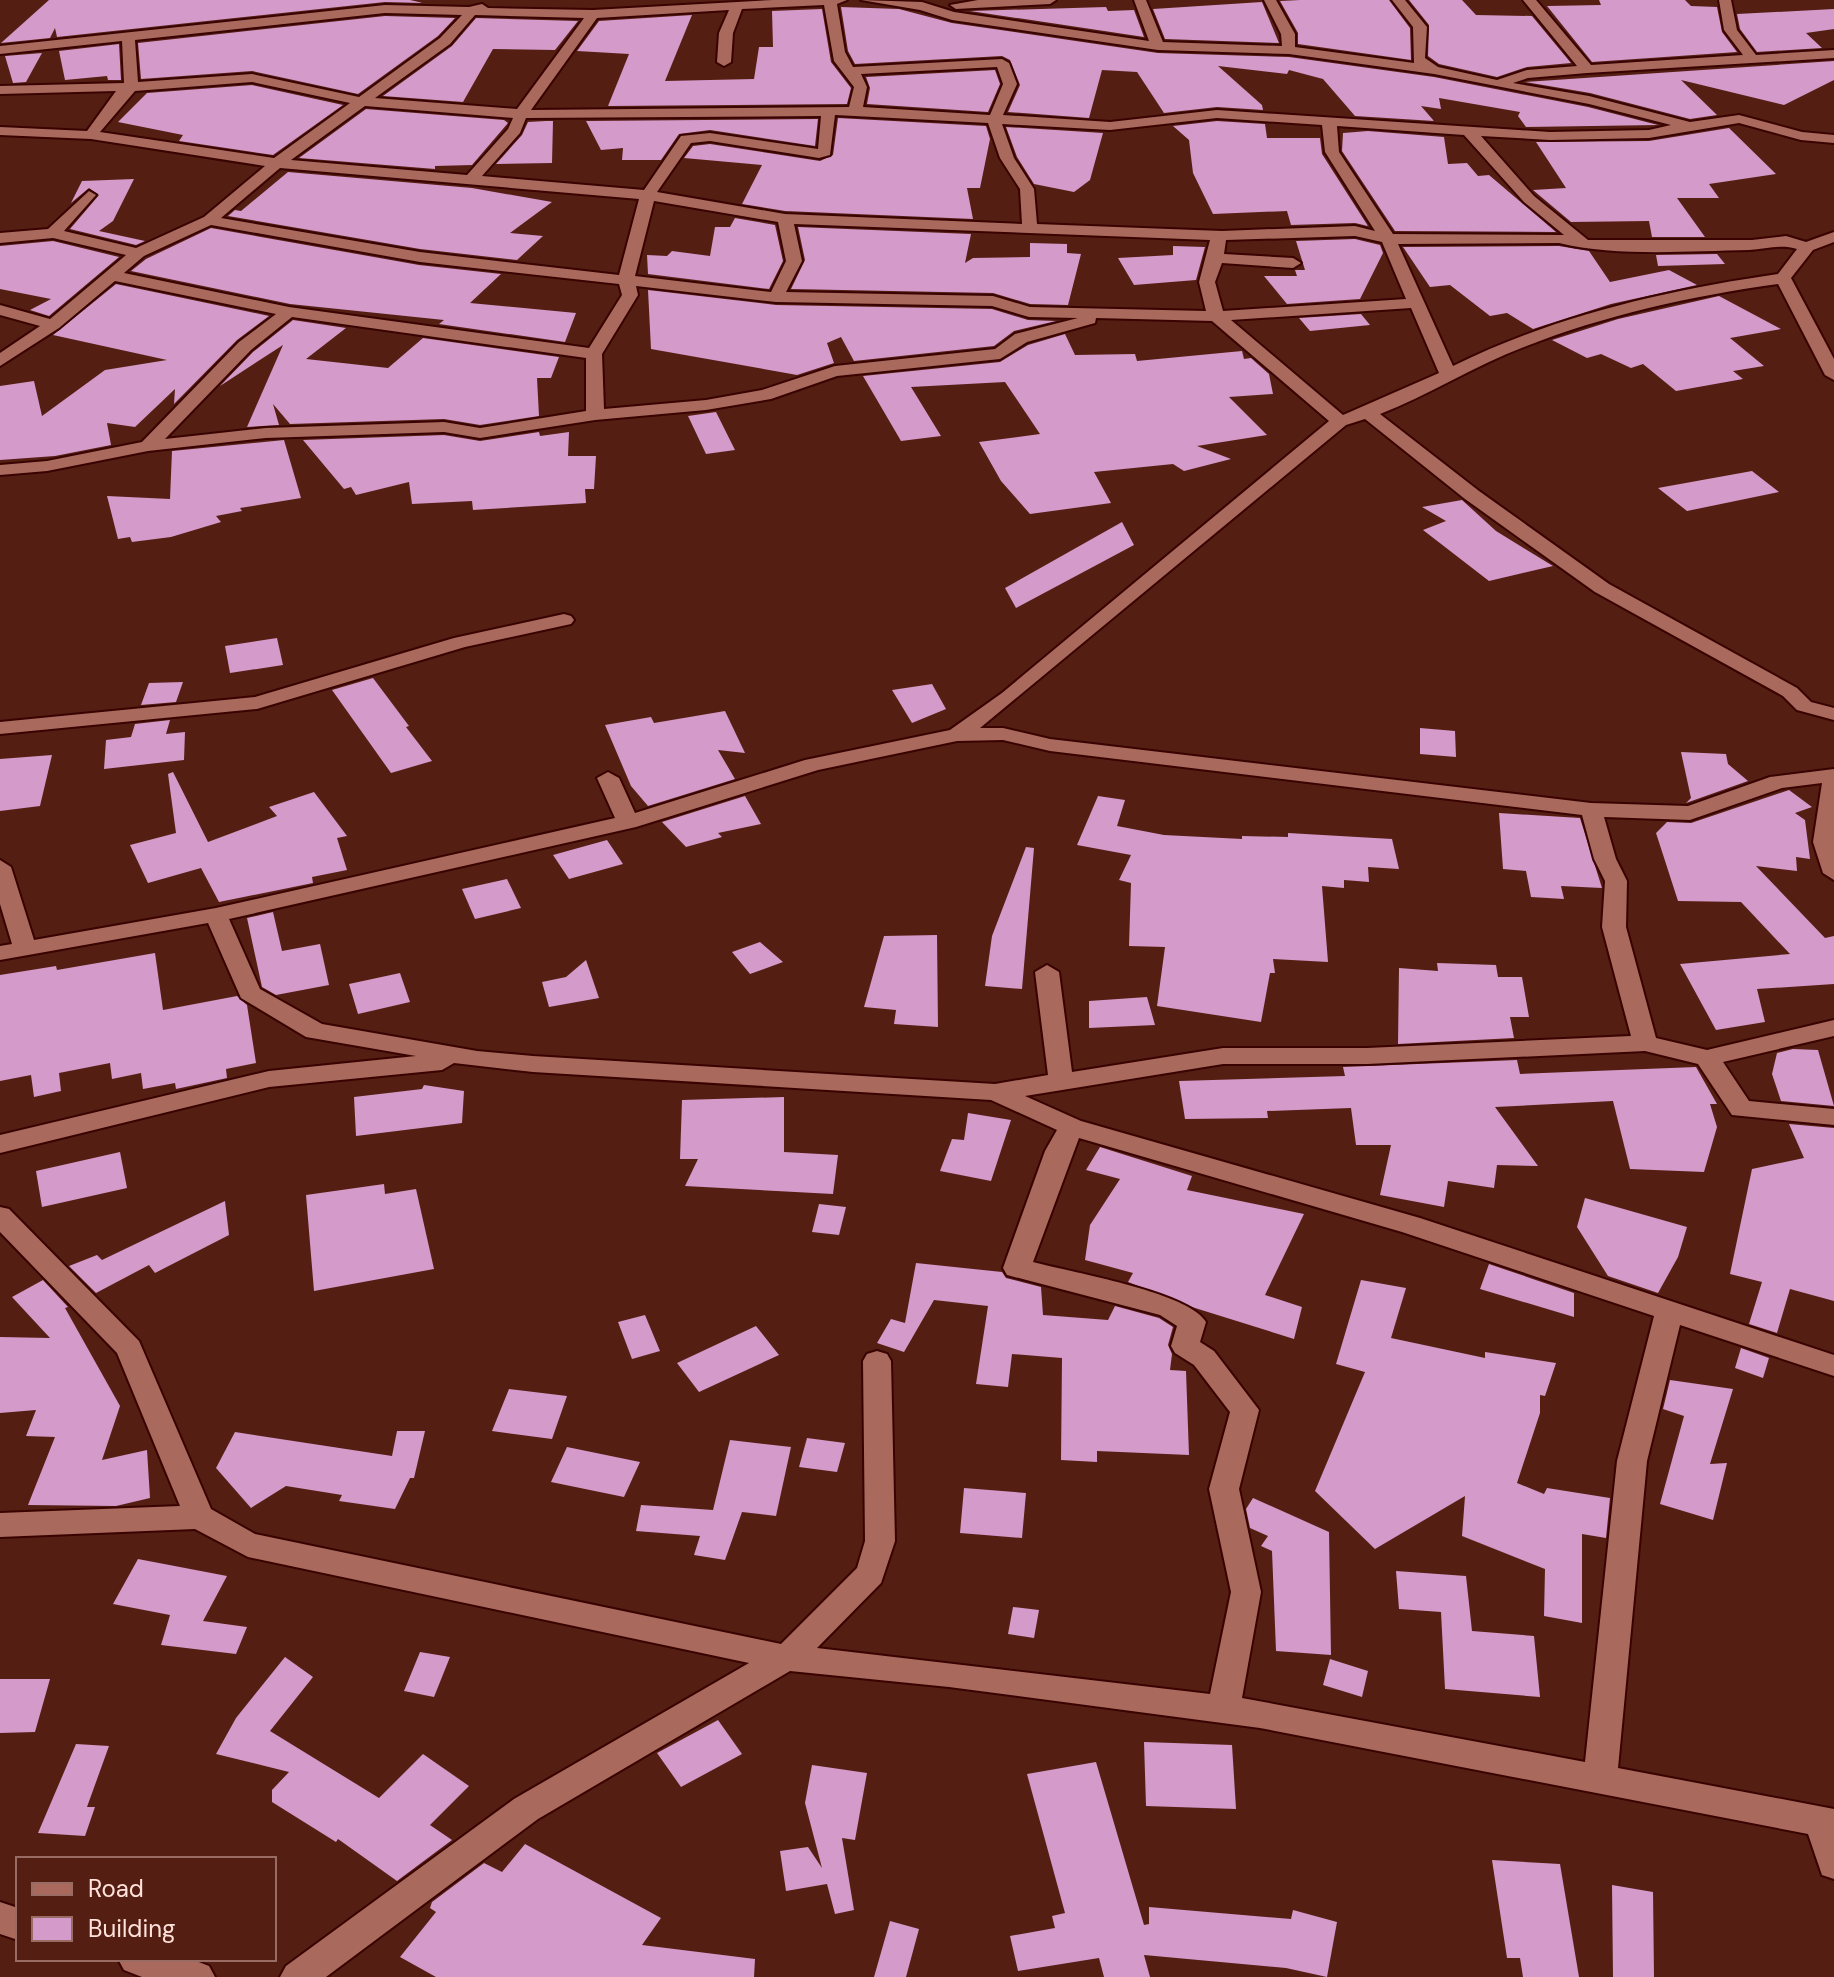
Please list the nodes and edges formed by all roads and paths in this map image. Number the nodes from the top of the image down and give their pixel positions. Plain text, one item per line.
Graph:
1 (382, 0) edge
2 (503, 0) edge
3 (867, 0) edge
4 (1050, 0) edge
5 (1140, 0) edge
6 (1270, 0) edge
7 (1398, 0) edge
8 (1529, 0) edge
9 (1725, 0) edge
10 (836, 1) edge
11 (996, 2) edge
12 (922, 6) junction
13 (424, 8) junction
14 (736, 8) junction
15 (473, 10) junction
16 (593, 14) junction
17 (1007, 23) junction
18 (128, 39) junction
19 (1158, 46) junction
20 (0, 50) edge
21 (1289, 50) junction
22 (993, 52) junction
23 (1834, 54) edge
24 (1752, 58) junction
25 (724, 62) dead end
26 (1587, 69) junction
27 (1434, 70) junction
28 (850, 71) junction
29 (1500, 83) junction
30 (131, 87) junction
31 (0, 90) edge
32 (360, 101) junction
33 (855, 111) junction
34 (828, 113) junction
35 (521, 114) junction
36 (1329, 120) junction
37 (994, 121) junction
38 (1690, 126) junction
39 (1468, 130) junction
40 (0, 131) edge
41 (91, 135) junction
42 (1834, 139) edge
43 (277, 163) junction
44 (471, 179) junction
45 (89, 195) dead end
46 (648, 195) junction
47 (785, 219) junction
48 (209, 220) junction
49 (1030, 227) junction
50 (53, 233) junction
51 (1222, 236) junction
52 (0, 238) edge
53 (1388, 239) junction
54 (1824, 242) edge
55 (1586, 245) junction
56 (138, 253) junction
57 (1216, 258) junction
58 (1293, 263) dead end
59 (114, 276) junction
60 (1783, 278) junction
61 (626, 279) junction
62 (776, 297) junction
63 (1413, 303) junction
64 (0, 310) edge
65 (289, 312) junction
66 (1107, 314) junction
67 (1216, 316) junction
68 (53, 325) junction
69 (594, 354) junction
70 (0, 361) edge
71 (1448, 374) junction
72 (1834, 375) edge
73 (1369, 414) junction
74 (595, 415) junction
75 (1340, 421) junction
76 (148, 446) junction
77 (0, 470) edge
78 (564, 620) dead end
79 (1834, 714) edge
80 (0, 728) edge
81 (957, 735) junction
82 (1834, 776) edge
83 (608, 778) dead end
84 (1591, 810) junction
85 (628, 822) junction
86 (0, 867) edge
87 (1834, 873) edge
88 (216, 915) junction
89 (25, 947) junction
90 (0, 953) edge
91 (1047, 972) dead end
92 (1834, 1028) edge
93 (1645, 1043) junction
94 (1707, 1058) junction
95 (477, 1059) junction
96 (1061, 1083) junction
97 (995, 1092) junction
98 (1834, 1117) edge
99 (1072, 1127) junction
100 (0, 1144) edge
101 (0, 1216) edge
102 (1669, 1312) junction
103 (877, 1361) dead end
104 (1834, 1366) edge
105 (199, 1517) junction
106 (0, 1525) edge
107 (787, 1658) junction
108 (1223, 1711) junction
109 (1600, 1779) junction
110 (1827, 1823) edge
111 (1834, 1864) edge
112 (143, 1961) edge
113 (197, 1977) edge
114 (298, 1977) edge

1 - 13 street
2 - 15 street
3 - 12 street
4 - 11 street
5 - 19 street
6 - 21 street
7 - 27 street
8 - 26 street
9 - 24 street
10 - 14 street
10 - 28 street
11 - 12 street
12 - 17 street
13 - 15 street
13 - 18 street
14 - 16 street
14 - 25 street
15 - 16 street
15 - 32 street
16 - 35 street
17 - 19 street
17 - 22 street
18 - 20 street
18 - 30 street
19 - 21 street
21 - 27 street
22 - 28 street
22 - 37 street
23 - 24 street
24 - 26 street
26 - 29 street
27 - 29 street
28 - 33 street
29 - 38 street
30 - 31 street
30 - 32 street
30 - 41 street
32 - 35 street
32 - 43 street
33 - 34 street
33 - 37 street
34 - 35 street
34 - 46 street
35 - 44 street
36 - 37 street
36 - 39 street
36 - 53 street
37 - 49 street
38 - 39 street
38 - 42 street
39 - 55 street
40 - 41 street
41 - 43 street
43 - 44 street
43 - 48 street
44 - 46 street
45 - 50 street
46 - 47 street
46 - 61 street
47 - 49 street
47 - 62 street
48 - 56 street
48 - 61 street
49 - 51 street
50 - 52 street
50 - 56 street
51 - 53 street
51 - 57 street
53 - 55 street
53 - 63 street
54 - 55 street
54 - 60 street
56 - 59 street
57 - 58 street
57 - 67 street
59 - 65 street
59 - 68 street
60 - 71 street
60 - 72 street
61 - 62 street
61 - 69 street
62 - 66 street
63 - 67 street
63 - 71 street
64 - 68 street
65 - 69 street
65 - 76 street
66 - 67 street
66 - 74 street
67 - 75 street
68 - 70 street
69 - 74 street
71 - 73 street
73 - 75 street
73 - 79 street
74 - 76 street
75 - 81 street
76 - 77 street
78 - 80 street
81 - 84 street
81 - 85 street
82 - 84 street
82 - 87 street
83 - 85 street
84 - 93 street
85 - 88 street
86 - 89 street
88 - 89 street
88 - 95 street
89 - 90 street
91 - 96 street
92 - 94 street
93 - 94 street
93 - 96 street
94 - 98 street
95 - 97 street
95 - 100 street
96 - 97 street
97 - 99 street
99 - 102 street
99 - 108 street
101 - 105 street
102 - 104 street
102 - 109 street
103 - 107 street
105 - 106 street
105 - 107 street
107 - 108 street
107 - 114 street
108 - 109 street
109 - 110 street
110 - 111 street
112 - 113 street

